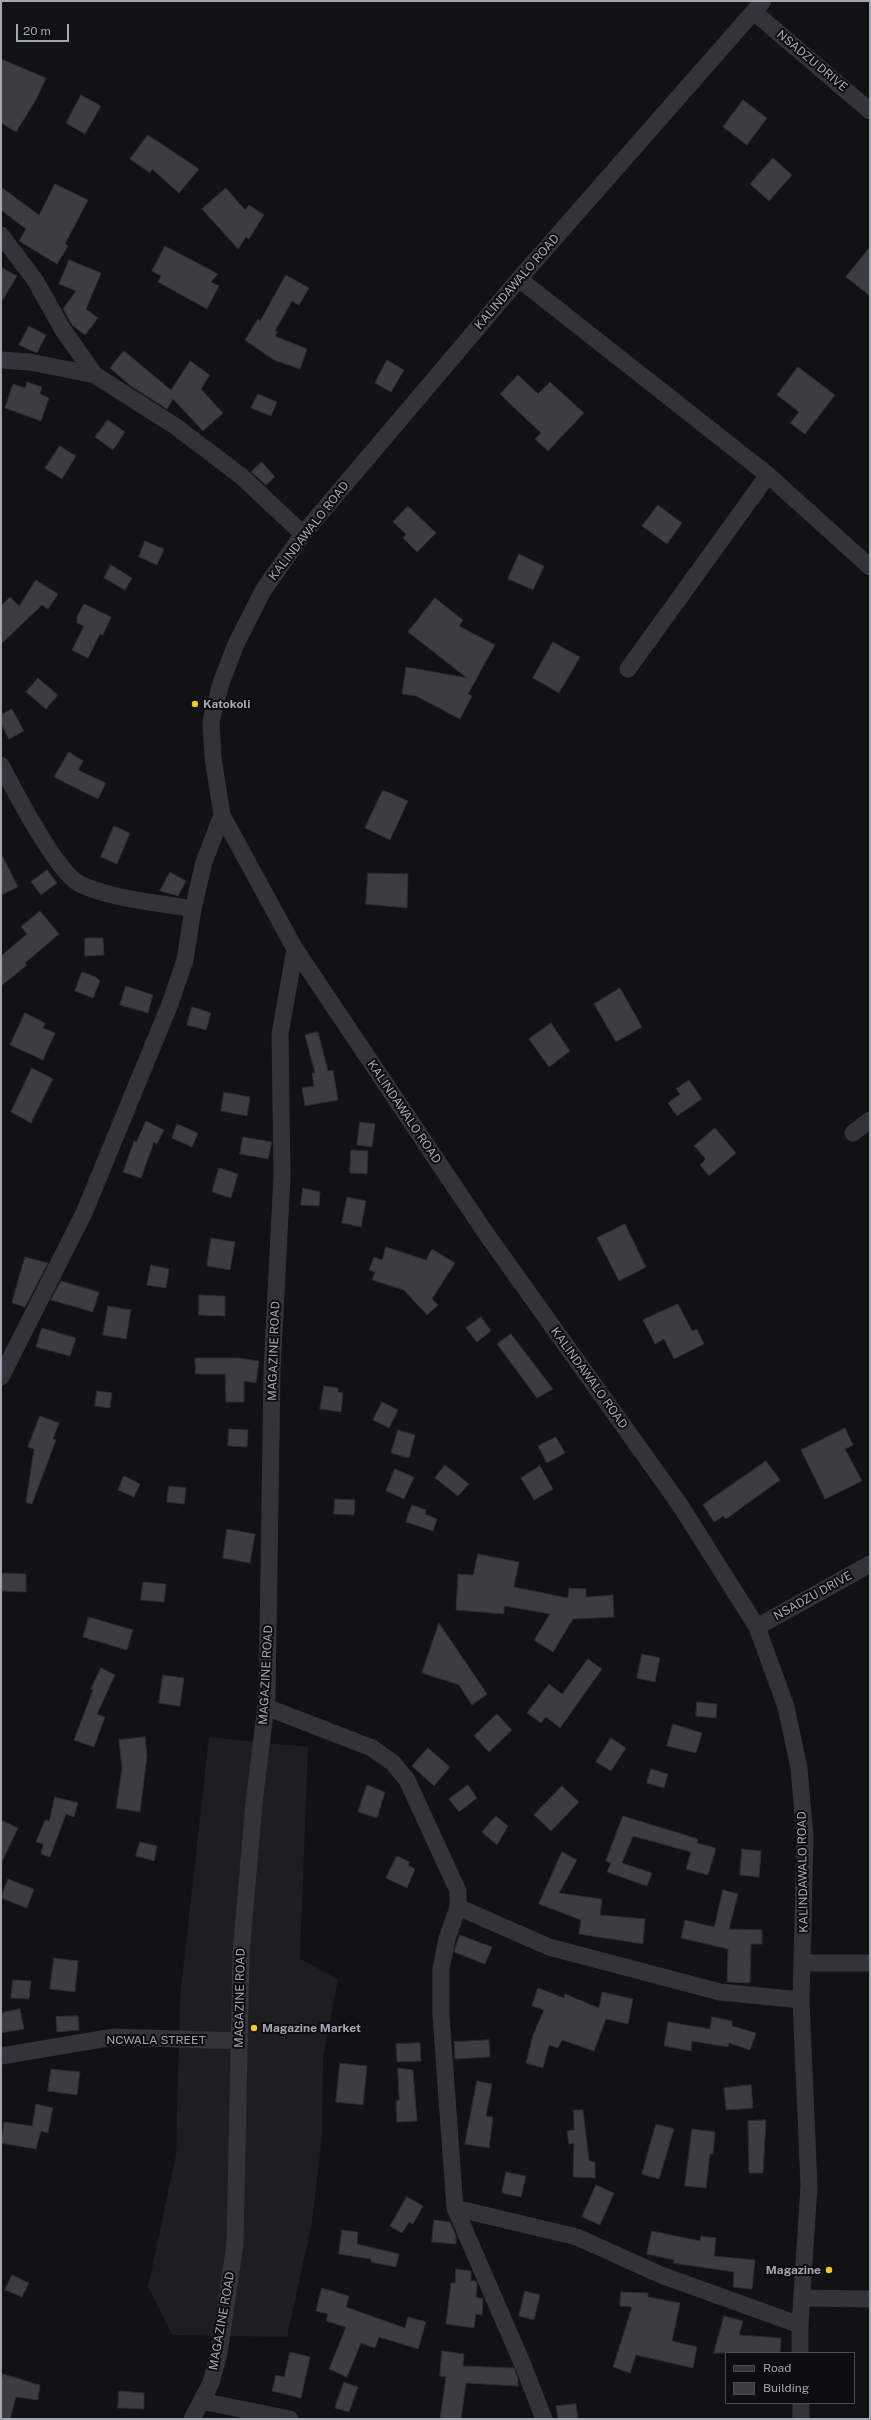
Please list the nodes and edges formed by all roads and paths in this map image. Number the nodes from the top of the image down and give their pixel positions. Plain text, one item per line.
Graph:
1 (758, 6) edge
2 (870, 111) edge
3 (1, 235) edge
4 (519, 279) junction
5 (1, 360) edge
6 (95, 375) junction
7 (768, 475) junction
8 (303, 534) junction
9 (870, 567) edge
10 (628, 669) dead end
11 (3, 772) edge
12 (222, 815) junction
13 (193, 909) junction
14 (295, 949) junction
15 (870, 1120) edge
16 (853, 1133) dead end
17 (1, 1377) edge
18 (870, 1564) edge
19 (757, 1627) junction
20 (266, 1707) junction
21 (458, 1908) junction
22 (802, 1963) junction
23 (870, 1963) edge
24 (801, 2000) junction
25 (240, 2040) junction
26 (1, 2056) edge
27 (455, 2208) junction
28 (803, 2298) junction
29 (870, 2299) edge
30 (800, 2325) junction
31 (800, 2352) edge
32 (201, 2400) junction
33 (801, 2404) edge
34 (192, 2419) edge
35 (290, 2419) edge
36 (544, 2419) edge
37 (801, 2419) edge

1 - 2 street, NSADZU DRIVE
1 - 4 street, KALINDAWALO ROAD
3 - 6 street
4 - 7 street
4 - 8 street, KALINDAWALO ROAD
5 - 6 street
6 - 8 street
7 - 9 street
7 - 10 street
8 - 12 street, KALINDAWALO ROAD
11 - 13 street
12 - 13 street
12 - 14 street, KALINDAWALO ROAD
13 - 17 street
14 - 19 street, KALINDAWALO ROAD
14 - 20 street, MAGAZINE ROAD
15 - 16 street
18 - 19 street, NSADZU DRIVE
19 - 22 street, KALINDAWALO ROAD
20 - 21 street
20 - 25 street, MAGAZINE ROAD
21 - 24 street
21 - 27 street
22 - 23 street
22 - 24 street, KALINDAWALO ROAD
24 - 28 street, KALINDAWALO ROAD
25 - 26 street, NCWALA STREET
25 - 32 street, MAGAZINE ROAD
27 - 30 street
27 - 36 street
28 - 29 street
28 - 30 street, KALINDAWALO ROAD
30 - 31 street, KALINDAWALO ROAD
32 - 34 street, MAGAZINE ROAD
32 - 35 street
33 - 37 street

